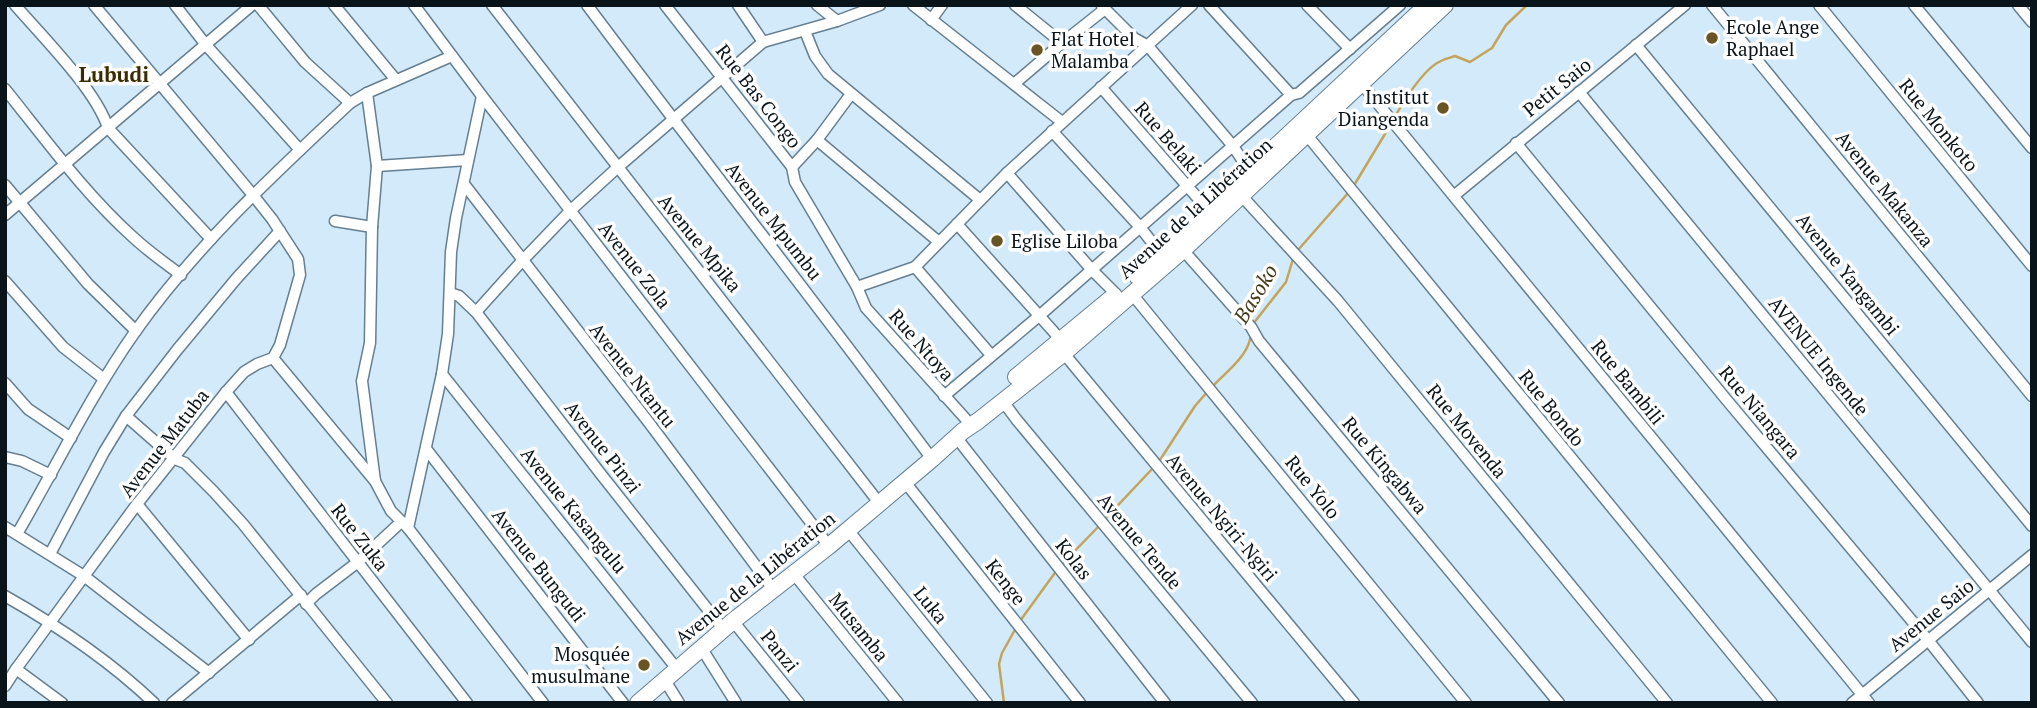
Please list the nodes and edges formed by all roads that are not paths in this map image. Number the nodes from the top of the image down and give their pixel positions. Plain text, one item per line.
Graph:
1 (15, 5) edge
2 (94, 5) edge
3 (174, 5) edge
4 (252, 5) edge
5 (258, 5) edge
6 (334, 5) edge
7 (414, 5) edge
8 (492, 5) edge
9 (587, 5) edge
10 (665, 5) edge
11 (738, 5) edge
12 (817, 5) edge
13 (880, 5) edge
14 (913, 5) edge
15 (942, 5) edge
16 (1015, 5) edge
17 (1174, 5) edge
18 (1192, 5) edge
19 (1209, 5) edge
20 (1307, 5) edge
21 (1400, 5) edge
22 (1427, 5) edge
23 (1445, 5) edge
24 (1685, 5) edge
25 (1712, 5) edge
26 (1819, 5) edge
27 (1914, 5) edge
28 (2018, 5) edge
29 (1103, 7) edge
30 (1181, 15) junction
31 (931, 20) junction
32 (837, 22) junction
33 (2032, 22) edge
34 (806, 31) junction
35 (763, 42) junction
36 (1062, 43) junction
37 (206, 45) junction
38 (1636, 45) junction
39 (1148, 46) junction
40 (1350, 49) junction
41 (452, 56) junction
42 (721, 77) junction
43 (397, 80) junction
44 (161, 83) junction
45 (1361, 83) junction
46 (1014, 85) junction
47 (1101, 88) junction
48 (5, 89) edge
49 (1579, 92) junction
50 (367, 93) junction
51 (850, 94) junction
52 (481, 96) junction
53 (1291, 96) junction
54 (350, 103) junction
55 (673, 120) junction
56 (1062, 122) junction
57 (108, 128) junction
58 (1052, 131) junction
59 (1306, 134) junction
60 (817, 140) junction
61 (1516, 143) junction
62 (1233, 146) junction
63 (2032, 149) edge
64 (300, 150) junction
65 (468, 160) junction
66 (65, 164) junction
67 (377, 166) junction
68 (792, 167) junction
69 (617, 168) junction
70 (1250, 172) junction
71 (1007, 173) junction
72 (464, 184) junction
73 (5, 185) edge
74 (1187, 186) junction
75 (1238, 191) junction
76 (1452, 194) junction
77 (253, 195) junction
78 (979, 199) junction
79 (20, 204) junction
80 (571, 210) junction
81 (1209, 211) junction
82 (5, 215) edge
83 (335, 221) dead end
84 (957, 224) junction
85 (372, 227) junction
86 (1140, 228) junction
87 (280, 231) junction
88 (211, 239) junction
89 (939, 242) junction
90 (1183, 250) junction
91 (1161, 254) junction
92 (522, 261) junction
93 (915, 267) junction
94 (2032, 267) edge
95 (1092, 270) junction
96 (181, 275) junction
97 (5, 281) edge
98 (857, 287) junction
99 (450, 292) junction
100 (1124, 294) junction
101 (476, 312) junction
102 (1039, 316) junction
103 (136, 331) junction
104 (1060, 346) junction
105 (991, 355) junction
106 (273, 358) junction
107 (442, 374) junction
108 (104, 379) junction
109 (5, 383) edge
110 (226, 392) junction
111 (944, 396) junction
112 (2032, 396) edge
113 (1002, 400) junction
114 (126, 416) junction
115 (964, 429) junction
116 (71, 438) junction
117 (426, 450) junction
118 (5, 457) edge
119 (175, 459) junction
120 (932, 459) junction
121 (51, 475) junction
122 (375, 481) junction
123 (905, 482) junction
124 (137, 504) junction
125 (880, 504) junction
126 (405, 525) junction
127 (2032, 526) edge
128 (5, 527) edge
129 (848, 530) junction
130 (17, 534) junction
131 (829, 546) junction
132 (50, 554) junction
133 (2032, 555) edge
134 (358, 562) junction
135 (794, 574) junction
136 (84, 576) junction
137 (773, 589) junction
138 (1989, 590) junction
139 (5, 596) edge
140 (303, 599) junction
141 (50, 623) junction
142 (729, 626) junction
143 (248, 640) junction
144 (1928, 640) junction
145 (2032, 642) edge
146 (702, 649) junction
147 (16, 668) junction
148 (677, 668) junction
149 (209, 673) junction
150 (664, 679) junction
151 (5, 686) edge
152 (1865, 699) edge
153 (62, 703) edge
154 (154, 703) edge
155 (172, 703) edge
156 (387, 703) edge
157 (467, 703) edge
158 (543, 703) edge
159 (623, 703) edge
160 (638, 703) edge
161 (679, 703) edge
162 (736, 703) edge
163 (799, 703) edge
164 (898, 703) edge
165 (987, 703) edge
166 (1080, 703) edge
167 (1165, 703) edge
168 (1252, 703) edge
169 (1354, 703) edge
170 (1466, 703) edge
171 (1559, 703) edge
172 (1667, 703) edge
173 (1772, 703) edge
174 (1852, 703) edge
175 (1978, 703) edge

1 - 57 street
2 - 44 street
3 - 37 street
4 - 37 street
5 - 54 street
6 - 43 street
7 - 41 street, Avenue Zola
8 - 69 street, Avenue Mpika
9 - 55 street, Avenue Mpumbu
10 - 42 street, Rue Bas Congo
11 - 35 street
12 - 32 street
13 - 32 street
14 - 31 street
15 - 31 street
16 - 36 street
17 - 30 street
18 - 30 street
19 - 53 street
20 - 40 street
21 - 40 street
22 - 70 highway, Avenue de la Libération
23 - 45 highway, Avenue de la Libération
24 - 38 street, Petit Saio
25 - 112 street, Avenue Makanza
26 - 94 street, Rue Monkoto
27 - 63 street
28 - 33 street
29 - 36 street
29 - 39 street
30 - 39 street
31 - 46 street
32 - 34 street
34 - 35 street
34 - 51 street
35 - 42 street
36 - 46 street
37 - 44 street
37 - 64 street
38 - 49 street, Petit Saio
38 - 127 street, Avenue Yangambi
39 - 47 street
39 - 62 street
40 - 53 street
41 - 43 street
41 - 52 street, Avenue Zola
42 - 55 street
42 - 68 street, Rue Bas Congo
43 - 50 street
44 - 57 street
44 - 77 street
45 - 59 highway, Avenue de la Libération
45 - 76 street, Rue Bambili
46 - 56 street
47 - 56 street
47 - 74 street, Rue Belaki
48 - 66 street
49 - 61 street, Petit Saio
49 - 138 street, AVENUE Ingende
50 - 54 street
50 - 67 street
51 - 60 street
51 - 78 street
52 - 65 street
52 - 80 street, Avenue Zola
53 - 62 street
54 - 64 street
55 - 69 street
55 - 120 street, Avenue Mpumbu
56 - 58 street
57 - 66 street
57 - 88 street
58 - 71 street
58 - 86 street
59 - 75 highway, Avenue de la Libération
59 - 173 street, Rue Bondo
60 - 68 street
60 - 89 street
61 - 76 street, Petit Saio
61 - 144 street, Rue Niangara
62 - 70 street
62 - 74 street
64 - 77 street
65 - 67 street
65 - 72 street
66 - 79 street
66 - 96 street
67 - 85 street
68 - 98 street, Rue Bas Congo
69 - 80 street
69 - 125 street, Avenue Mpika
70 - 75 highway, Avenue de la Libération
71 - 78 street
71 - 95 street, Rue Yolo
72 - 92 street, Avenue Ntantu
72 - 99 street
73 - 79 street
74 - 81 street, Rue Belaki
74 - 86 street
75 - 81 highway, Avenue de la Libération
75 - 90 highway, Avenue de la Libération
75 - 172 street, Rue Movenda
76 - 152 street, Rue Bambili
77 - 87 street
77 - 88 street
78 - 84 street
79 - 82 street
79 - 103 street
80 - 92 street
80 - 131 street, Avenue Zola
81 - 91 highway, Avenue de la Libération
83 - 85 street
84 - 89 street
84 - 102 street, Avenue Ngiri-Ngiri
85 - 122 street
86 - 91 street
86 - 95 street
87 - 106 street
87 - 114 street
88 - 96 street
89 - 93 street
90 - 100 highway, Avenue de la Libération
90 - 171 street, Rue Kingabwa
91 - 100 highway, Avenue de la Libération
92 - 101 street
92 - 137 street, Avenue Ntantu
93 - 98 street
93 - 105 street
95 - 100 street, Rue Yolo
95 - 102 street
96 - 103 street
97 - 108 street
98 - 111 street, Rue Ntoya
99 - 101 street, Avenue Pinzi
99 - 107 street
100 - 104 highway, Avenue de la Libération
100 - 170 street, Rue Yolo
101 - 142 street, Avenue Pinzi
102 - 104 street, Avenue Ngiri-Ngiri
102 - 105 street
103 - 108 street
104 - 113 highway, Avenue de la Libération
104 - 115 highway, Avenue de la Libération
104 - 169 street, Avenue Ngiri-Ngiri
105 - 111 street
106 - 110 street, Avenue Matuba
106 - 122 street
107 - 117 street
107 - 148 street, Avenue Kasangulu
108 - 116 street
109 - 116 street
110 - 119 street, Avenue Matuba
110 - 134 street, Rue Zuka
111 - 115 street, Rue Ntoya
113 - 115 highway, Avenue de la Libération
113 - 168 street, Avenue Tende
114 - 119 street
114 - 132 street
115 - 120 highway, Avenue de la Libération
115 - 167 street, Kolas
116 - 121 street
117 - 126 street
117 - 159 street, Avenue Bungudi
118 - 121 street
119 - 124 street, Avenue Matuba
119 - 140 street
120 - 123 highway, Avenue de la Libération
121 - 130 street
122 - 126 street
123 - 125 highway, Avenue de la Libération
123 - 166 street, Kenge
124 - 136 street, Avenue Matuba
124 - 143 street
125 - 129 highway, Avenue de la Libération
126 - 134 street
126 - 158 street
128 - 130 street
129 - 131 highway, Avenue de la Libération
129 - 165 street, Luka
130 - 132 street
131 - 135 highway, Avenue de la Libération
132 - 136 street
133 - 138 street, Avenue Saio
134 - 140 street
134 - 157 street, Rue Zuka
135 - 137 highway, Avenue de la Libération
135 - 164 street, Musamba
136 - 141 street, Avenue Matuba
136 - 149 street
137 - 142 highway, Avenue de la Libération
138 - 144 street, Avenue Saio
138 - 145 street, AVENUE Ingende
139 - 141 street
140 - 143 street
140 - 156 street
141 - 147 street, Avenue Matuba
141 - 154 street
142 - 146 highway, Avenue de la Libération
142 - 163 street, Panzi
143 - 149 street
144 - 152 street, Avenue Saio
144 - 175 street, Rue Niangara
146 - 148 highway, Avenue de la Libération
146 - 162 street
147 - 151 street, Avenue Matuba
147 - 153 street
148 - 150 highway, Avenue de la Libération
149 - 155 street
150 - 160 highway, Avenue de la Libération
150 - 161 street
152 - 174 street, Avenue Saio

